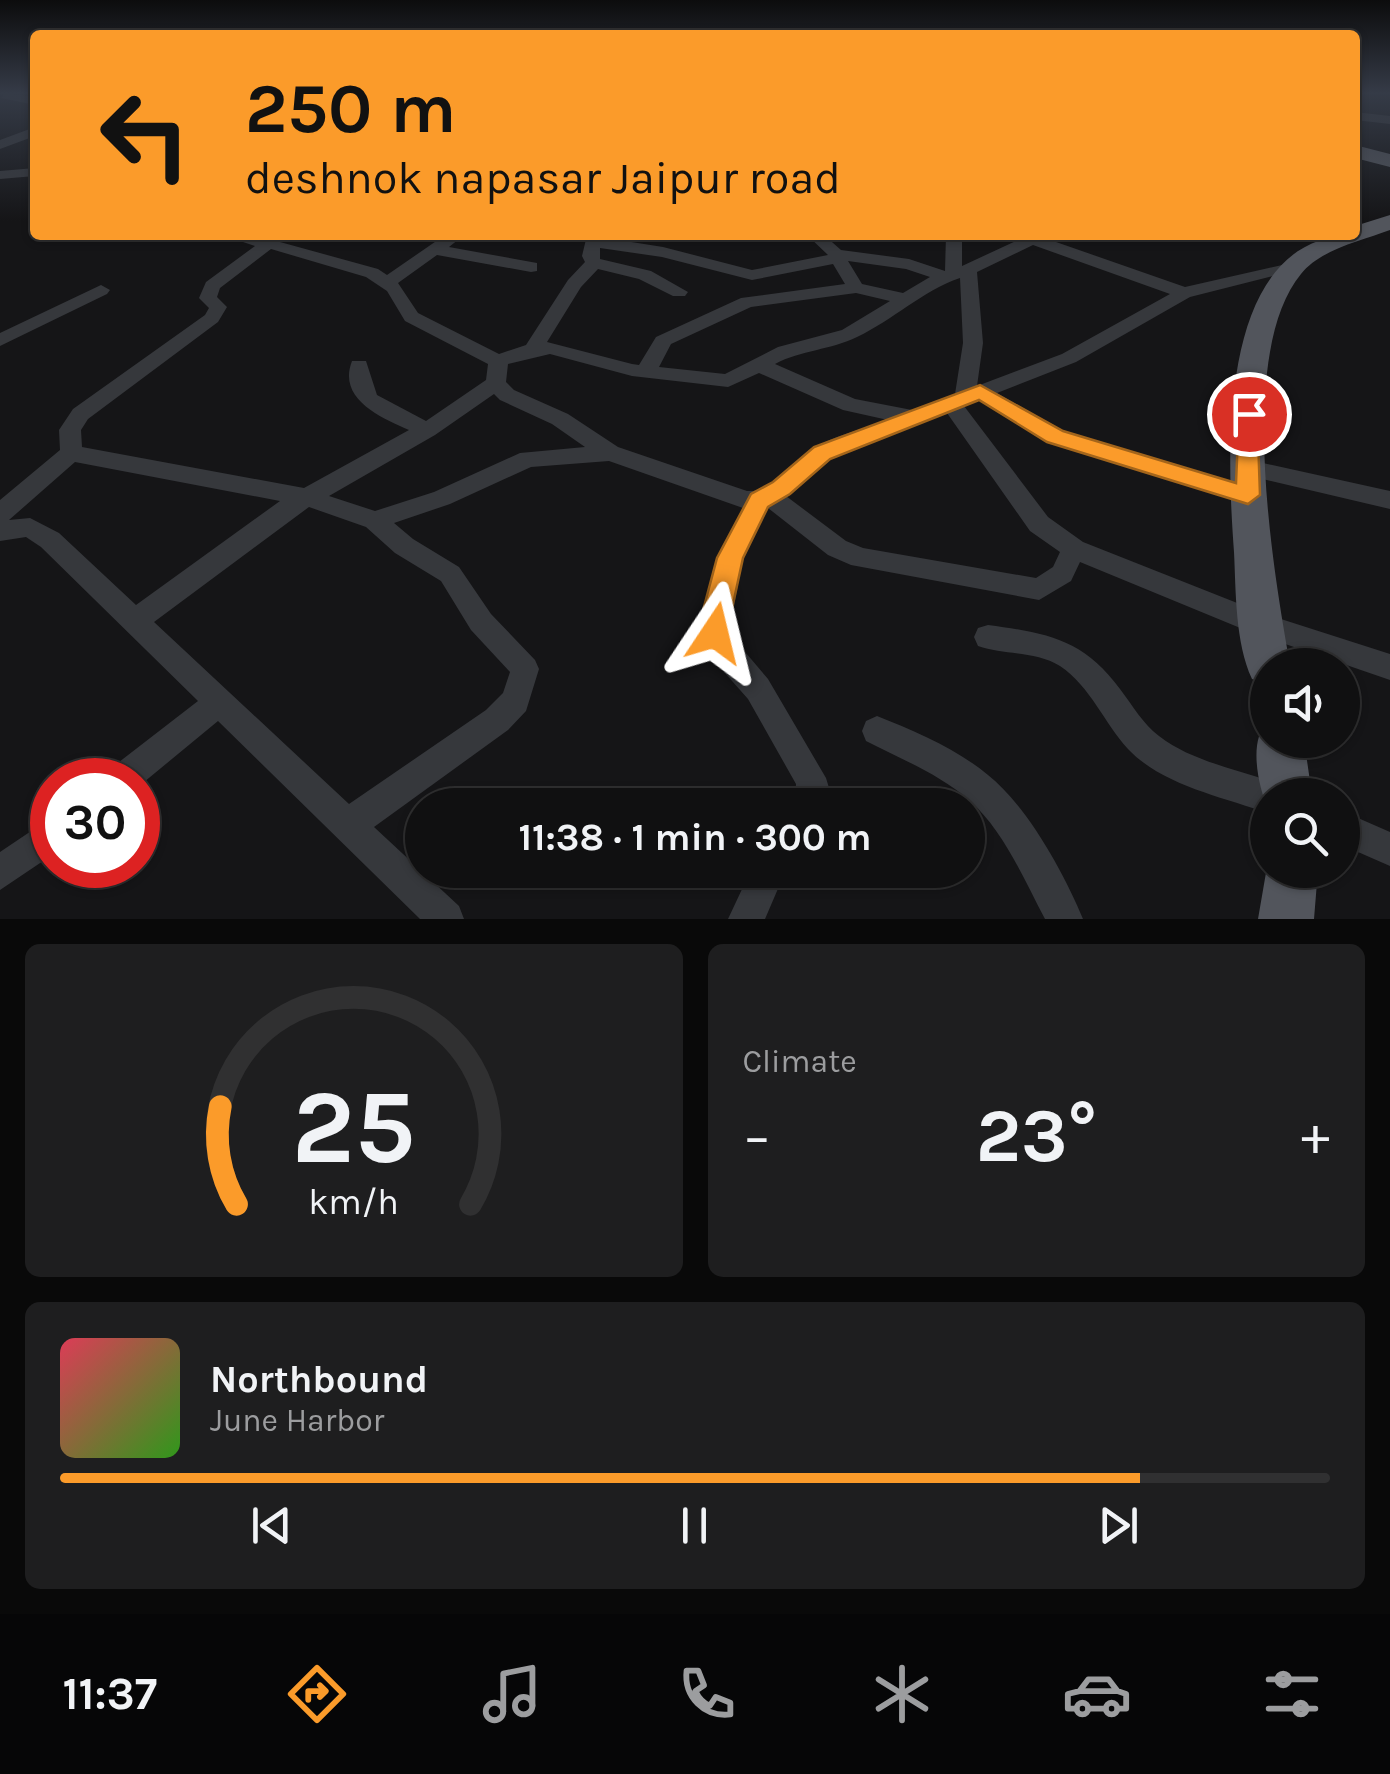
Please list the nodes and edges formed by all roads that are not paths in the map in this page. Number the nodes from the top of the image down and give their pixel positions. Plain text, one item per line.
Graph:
1 (26, 135) edge
2 (0, 146) edge
3 (1360, 152) edge
4 (1390, 161) edge
5 (272, 240) edge
6 (449, 240) edge
7 (594, 240) edge
8 (604, 240) edge
9 (821, 240) edge
10 (954, 240) edge
11 (1020, 240) edge
12 (1040, 240) edge
13 (1342, 240) edge
14 (435, 250) junction
15 (837, 256) junction
16 (594, 263) junction
17 (1294, 265) junction
18 (531, 267) dead end
19 (955, 273) junction
20 (388, 282) junction
21 (856, 288) junction
22 (101, 290) dead end
23 (679, 292) dead end
24 (1184, 294) junction
25 (906, 299) junction
26 (0, 340) edge
27 (533, 349) junction
28 (758, 365) junction
29 (359, 366) dead end
30 (497, 372) junction
31 (644, 372) junction
32 (966, 398) junction
33 (914, 418) junction
34 (427, 430) junction
35 (71, 453) junction
36 (610, 453) junction
37 (1248, 482) junction
38 (306, 497) junction
39 (764, 498) junction
40 (1390, 500) edge
41 (375, 520) junction
42 (5, 523) edge
43 (1074, 549) junction
44 (134, 622) junction
45 (1260, 624) junction
46 (988, 637) dead end
47 (1265, 648) edge
48 (1390, 667) edge
49 (220, 702) junction
50 (877, 730) dead end
51 (149, 758) edge
52 (813, 788) edge
53 (1250, 789) edge
54 (348, 825) junction
55 (1360, 836) edge
56 (1390, 848) edge
57 (30, 850) edge
58 (0, 873) edge
59 (761, 888) edge
60 (1289, 888) edge
61 (446, 919) edge
62 (746, 919) edge
63 (1065, 919) edge
64 (1286, 919) edge

1 - 2 street
3 - 4 main road
5 - 20 street
5 - 35 street
6 - 14 street
7 - 16 street
8 - 15 street
9 - 15 street
10 - 19 street
11 - 19 street
12 - 24 street
13 - 17 main road
14 - 18 street
14 - 20 street
15 - 19 street
15 - 21 street
16 - 23 street
16 - 27 street
17 - 24 street
17 - 37 main road
19 - 25 street
19 - 32 street
20 - 30 street
21 - 25 street
21 - 31 street
22 - 26 street
24 - 32 street
25 - 28 street
27 - 30 street
27 - 31 street
28 - 31 street
28 - 33 street
29 - 34 street
30 - 34 street
30 - 36 street
32 - 33 street
32 - 37 street
32 - 43 street
33 - 39 street
34 - 38 street
35 - 38 street
35 - 42 street
36 - 39 street
36 - 41 street
37 - 40 street
37 - 45 main road
38 - 41 street
38 - 44 street
39 - 43 street
39 - 52 street
41 - 54 street
42 - 44 street
43 - 45 street
44 - 49 street
45 - 47 main road
45 - 48 street
46 - 53 street
49 - 51 street
49 - 54 street
50 - 63 street
54 - 61 street
55 - 56 street
57 - 58 street
59 - 62 street
60 - 64 main road

